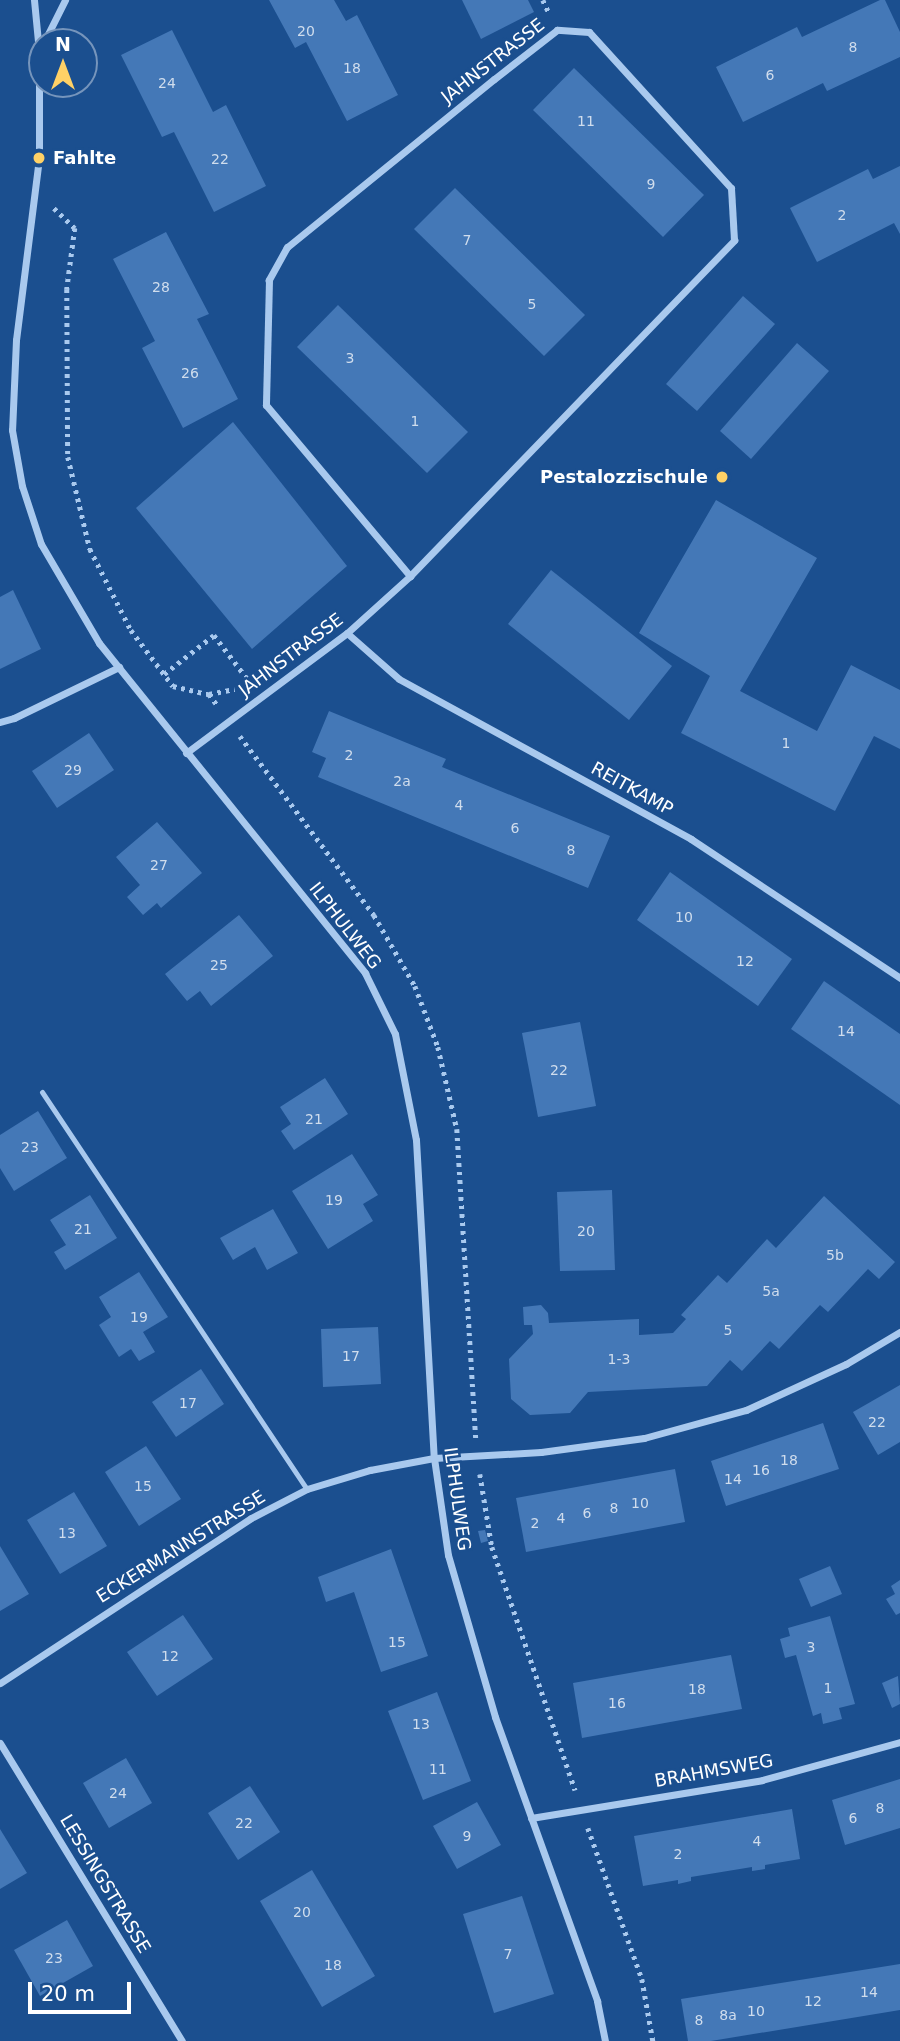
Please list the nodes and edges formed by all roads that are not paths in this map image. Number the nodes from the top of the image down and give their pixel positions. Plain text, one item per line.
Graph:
1 (34, 0) edge
2 (65, 0) edge
3 (39, 28) edge
4 (51, 28) edge
5 (41, 98) edge
6 (410, 576) junction
7 (347, 633) junction
8 (119, 667) junction
9 (0, 722) edge
10 (186, 753) junction
11 (900, 978) edge
12 (42, 1092) dead end
13 (900, 1332) edge
14 (434, 1458) junction
15 (307, 1489) junction
16 (0, 1683) edge
17 (900, 1742) edge
18 (0, 1743) edge
19 (531, 1818) junction
20 (183, 2041) edge
21 (605, 2041) edge

1 - 3 street, ILPHULWEG
2 - 4 street, ILPHULWEG
5 - 8 street, ILPHULWEG
6 - 6 street, JAHNSTRASSE
6 - 7 street, JAHNSTRASSE
7 - 10 street, JAHNSTRASSE
7 - 11 street, REITKAMP
8 - 9 street
8 - 10 street, ILPHULWEG
10 - 14 street, ILPHULWEG
12 - 15 lane
13 - 14 street, ECKERMANNSTRASSE
14 - 15 street, ECKERMANNSTRASSE
14 - 19 street, ILPHULWEG
15 - 16 street, ECKERMANNSTRASSE
17 - 19 street, BRAHMSWEG
18 - 20 street, LESSINGSTRASSE
19 - 21 street, ILPHULWEG

